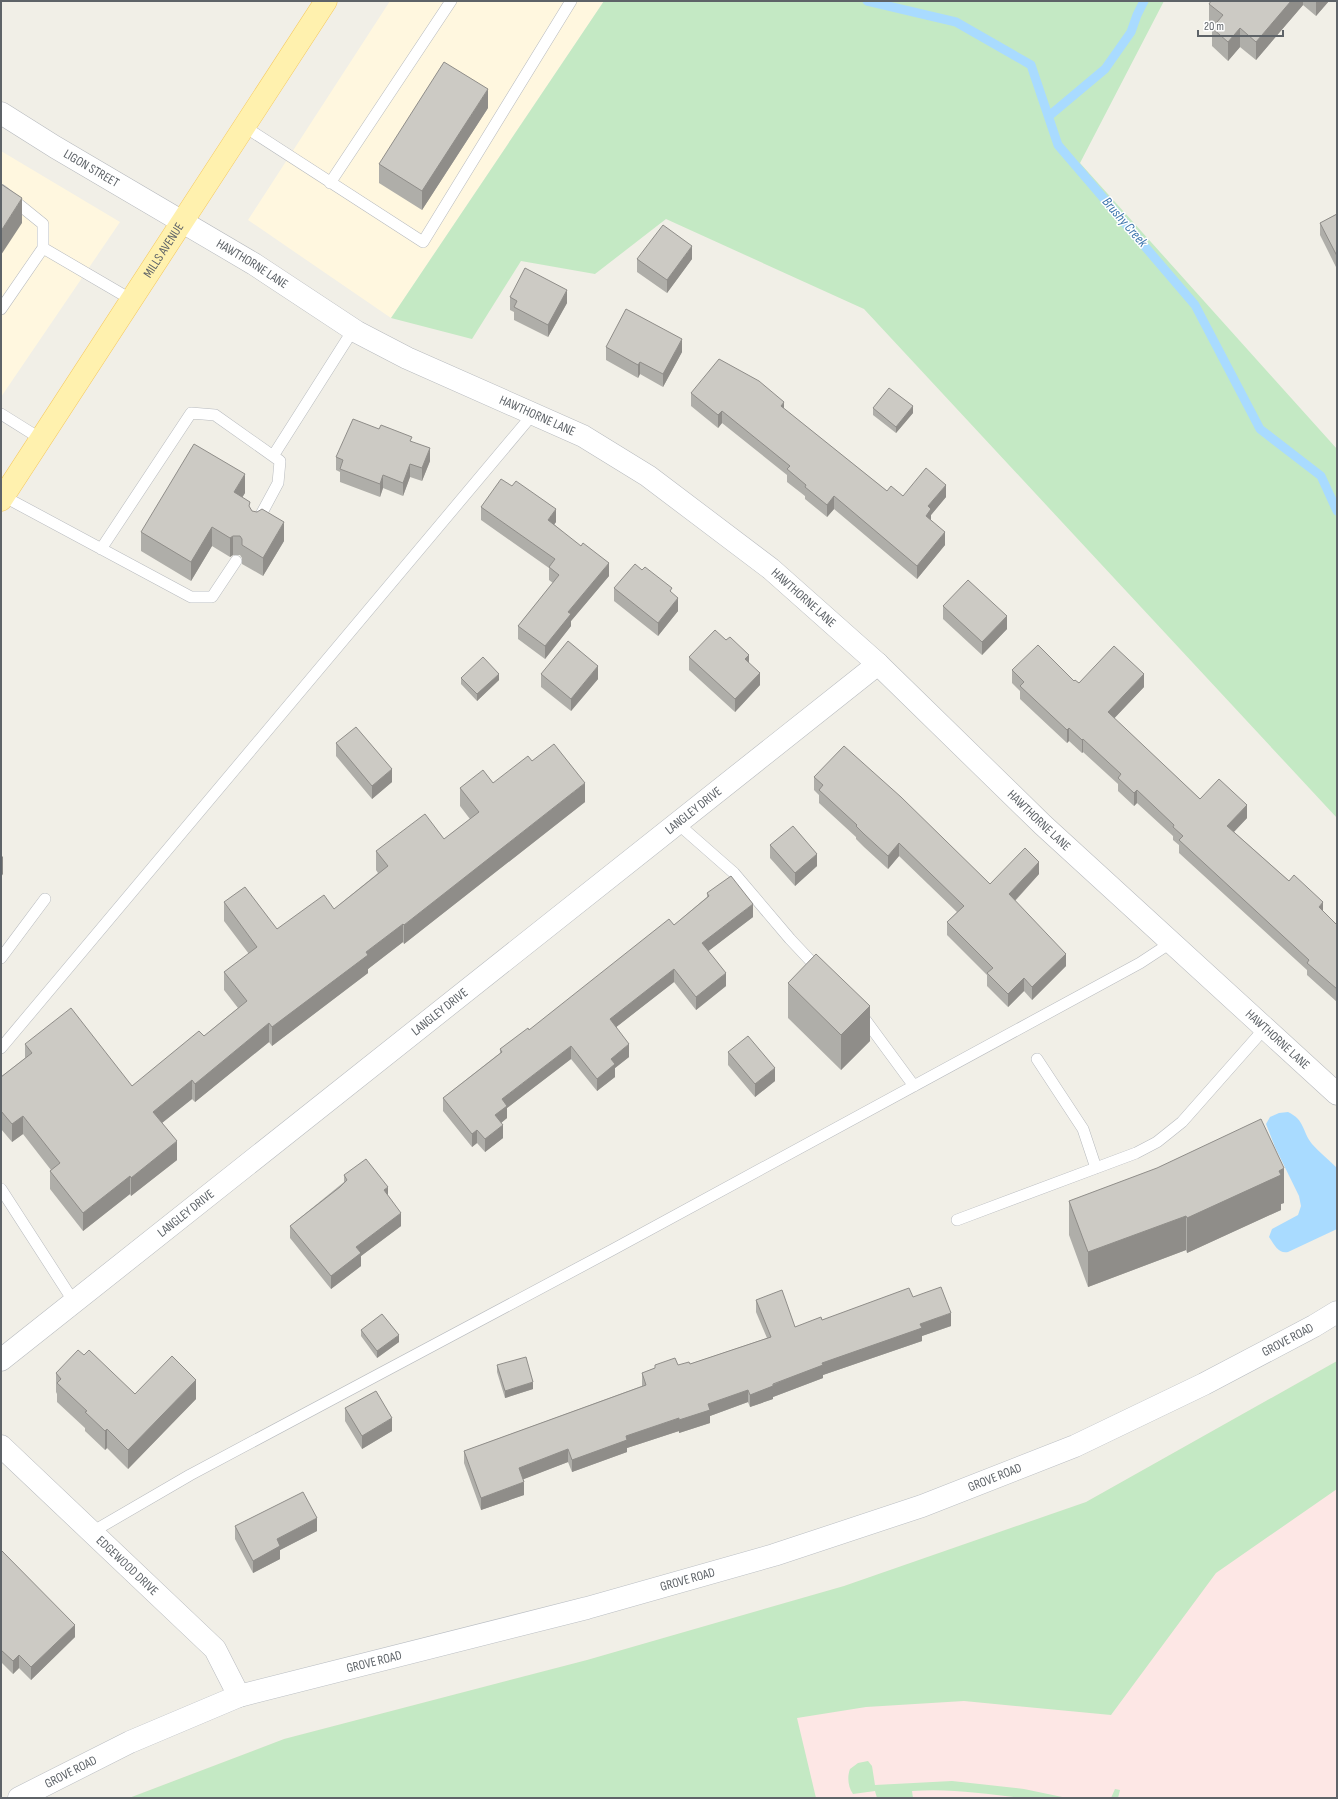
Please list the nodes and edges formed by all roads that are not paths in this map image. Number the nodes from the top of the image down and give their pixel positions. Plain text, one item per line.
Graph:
1 (326, 1) edge
2 (452, 1) edge
3 (571, 1) edge
4 (1, 113) edge
5 (245, 127) junction
6 (330, 183) junction
7 (1, 190) edge
8 (184, 222) junction
9 (43, 248) junction
10 (132, 300) junction
11 (1, 309) edge
12 (353, 330) junction
13 (1, 414) edge
14 (533, 414) junction
15 (41, 439) junction
16 (273, 456) junction
17 (2, 498) edge
18 (256, 524) edge
19 (101, 549) junction
20 (236, 561) dead end
21 (878, 664) junction
22 (677, 823) junction
23 (45, 899) dead end
24 (1172, 942) junction
25 (1, 958) edge
26 (827, 977) edge
27 (853, 1005) edge
28 (1265, 1028) junction
29 (1, 1048) edge
30 (1037, 1059) dead end
31 (914, 1086) junction
32 (1337, 1094) edge
33 (1096, 1168) junction
34 (1, 1189) edge
35 (957, 1220) dead end
36 (74, 1302) junction
37 (1337, 1312) edge
38 (1, 1360) edge
39 (1, 1446) edge
40 (92, 1532) junction
41 (240, 1696) junction
42 (19, 1798) edge

1 - 5 main road, MILLS AVENUE
2 - 6 lane
3 - 6 lane
4 - 8 street, LIGON STREET
5 - 6 lane
5 - 8 main road, MILLS AVENUE
7 - 9 lane
8 - 10 main road, MILLS AVENUE
8 - 12 street, HAWTHORNE LANE
9 - 10 lane
9 - 11 lane
10 - 15 main road, MILLS AVENUE
12 - 14 street, HAWTHORNE LANE
12 - 16 lane
13 - 15 lane
14 - 21 street, HAWTHORNE LANE
14 - 29 lane
15 - 17 main road, MILLS AVENUE
16 - 18 lane
16 - 19 lane
17 - 19 lane
19 - 20 lane
21 - 22 street, LANGLEY DRIVE
21 - 24 street, HAWTHORNE LANE
22 - 26 lane
22 - 36 street, LANGLEY DRIVE
23 - 25 lane
24 - 28 street, HAWTHORNE LANE
24 - 31 lane
27 - 31 lane
28 - 32 street, HAWTHORNE LANE
28 - 33 lane
30 - 33 lane
31 - 40 lane
33 - 35 lane
34 - 36 lane
36 - 38 street, LANGLEY DRIVE
37 - 41 street, GROVE ROAD
39 - 40 street, EDGEWOOD DRIVE
40 - 41 street, EDGEWOOD DRIVE
41 - 42 street, GROVE ROAD

